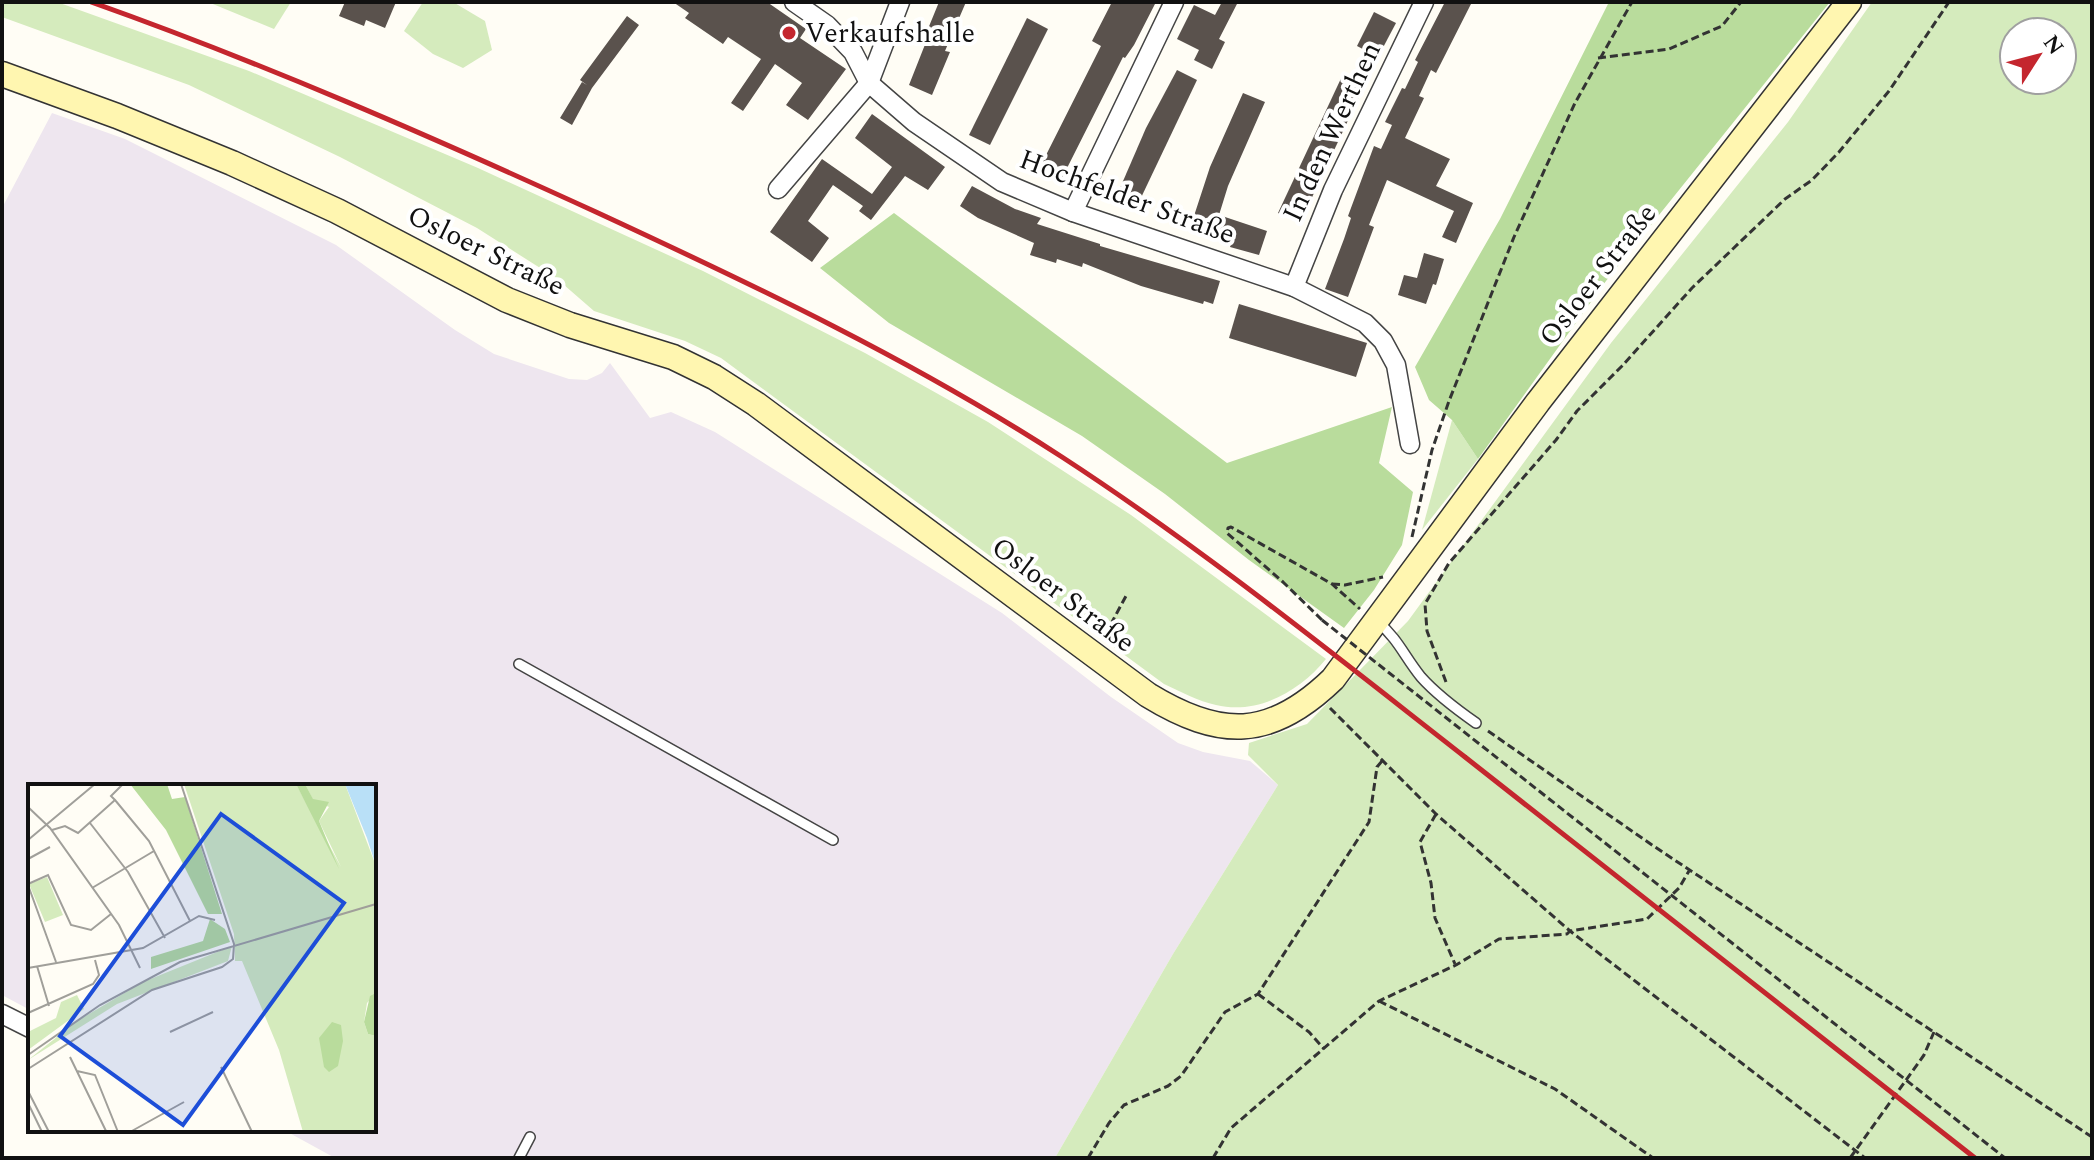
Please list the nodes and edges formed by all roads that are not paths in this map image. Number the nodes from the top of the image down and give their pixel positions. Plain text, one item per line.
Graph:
1 (794, 2) edge
2 (900, 2) edge
3 (1174, 2) edge
4 (1424, 2) edge
5 (1849, 2) edge
6 (2, 74) edge
7 (869, 83) junction
8 (778, 189) dead end
9 (1073, 212) junction
10 (1294, 287) junction
11 (1410, 444) dead end
12 (1371, 618) junction
13 (519, 664) dead end
14 (1476, 723) road end
15 (833, 840) dead end
16 (2, 1014) edge
17 (28, 1027) edge
18 (530, 1137) dead end
19 (519, 1158) edge

1 - 7 street, Hochfelder Straße
2 - 7 street
3 - 9 street
4 - 10 street, In den Werthen
5 - 12 main road, Osloer Straße
6 - 12 main road, Osloer Straße
7 - 8 street
7 - 9 street, Hochfelder Straße
9 - 10 street, Hochfelder Straße
10 - 11 street, Hochfelder Straße
12 - 14 lane
13 - 15 lane
16 - 17 street
18 - 19 lane

